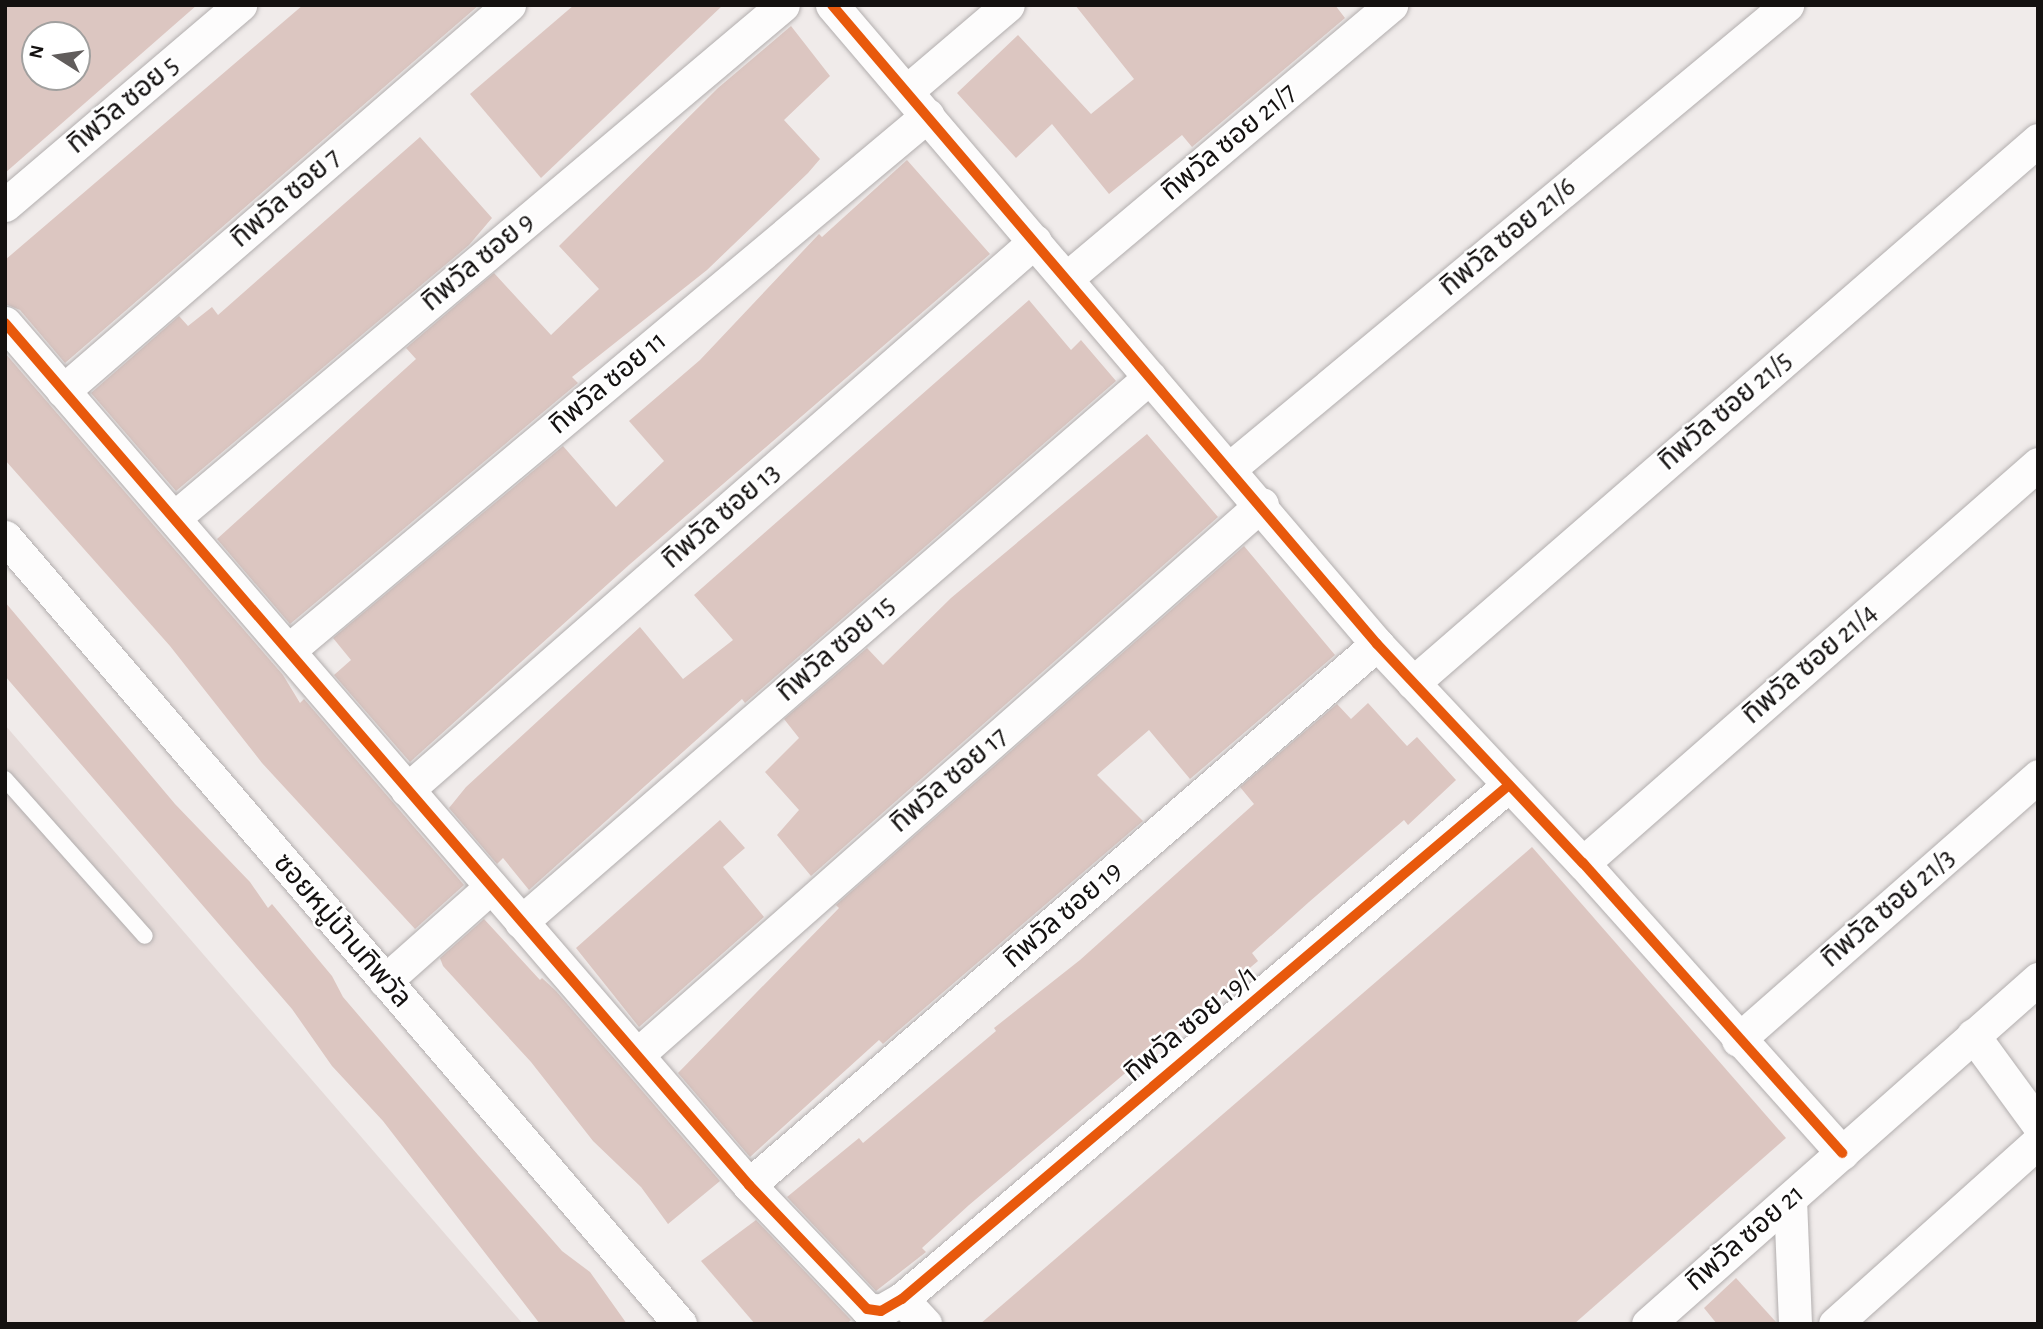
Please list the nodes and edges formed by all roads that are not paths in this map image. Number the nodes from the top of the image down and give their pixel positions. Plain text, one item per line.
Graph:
1 (240, 5) edge
2 (509, 5) edge
3 (783, 5) edge
4 (832, 5) edge
5 (1008, 5) edge
6 (1391, 5) edge
7 (1787, 5) edge
8 (918, 102) junction
9 (2038, 140) edge
10 (5, 205) edge
11 (1035, 241) junction
12 (1067, 278) junction
13 (5, 323) edge
14 (1150, 377) junction
15 (63, 391) junction
16 (2038, 464) edge
17 (1229, 469) junction
18 (1262, 504) junction
19 (174, 518) junction
20 (5, 537) edge
21 (1377, 644) junction
22 (289, 650) junction
23 (1413, 683) junction
24 (2038, 776) edge
25 (5, 779) edge
26 (1509, 785) junction
27 (407, 790) junction
28 (1583, 863) junction
29 (491, 887) junction
30 (522, 922) junction
31 (145, 936) dead end
32 (2038, 979) edge
33 (385, 981) junction
34 (1973, 1035) junction
35 (1738, 1040) junction
36 (637, 1055) junction
37 (2038, 1124) edge
38 (2038, 1142) edge
39 (1842, 1153) junction
40 (749, 1185) junction
41 (1790, 1199) junction
42 (902, 1299) junction
43 (680, 1324) edge
44 (925, 1324) edge
45 (1648, 1324) edge
46 (1795, 1324) edge
47 (1835, 1324) edge

1 - 10 street, ทิพวัล ซอย 5
2 - 15 street, ทิพวัล ซอย 7
3 - 19 street, ทิพวัล ซอย 9
4 - 8 street
5 - 8 street, ทิพวัล ซอย 11
6 - 12 street, ทิพวัล ซอย 21/7
7 - 17 street, ทิพวัล ซอย 21/6
8 - 11 street
8 - 22 street, ทิพวัล ซอย 11
9 - 23 street, ทิพวัล ซอย 21/5
11 - 12 street
11 - 27 street, ทิพวัล ซอย 13
12 - 14 street
13 - 15 street
14 - 17 street
14 - 30 street, ทิพวัล ซอย 15
15 - 19 street
16 - 28 street, ทิพวัล ซอย 21/4
17 - 18 street
18 - 21 street
18 - 36 street, ทิพวัล ซอย 17
19 - 22 street
20 - 33 street, ซอยหมู่บ้านทิพวัล
21 - 23 street
21 - 40 street, ทิพวัล ซอย 19
22 - 27 street
23 - 26 street
24 - 35 street, ทิพวัล ซอย 21/3
25 - 31 lane
26 - 28 street
26 - 42 street, ทิพวัล ซอย 19/1
27 - 29 street
28 - 35 street
29 - 30 street
29 - 33 street
30 - 36 street
32 - 34 street, ทิพวัล ซอย 21
33 - 43 street, ซอยหมู่บ้านทิพวัล
34 - 37 street
34 - 39 street, ทิพวัล ซอย 21
35 - 39 street
36 - 40 street
38 - 47 street
39 - 41 street, ทิพวัล ซอย 21
40 - 42 street
41 - 45 street, ทิพวัล ซอย 21
41 - 46 street
42 - 44 street

